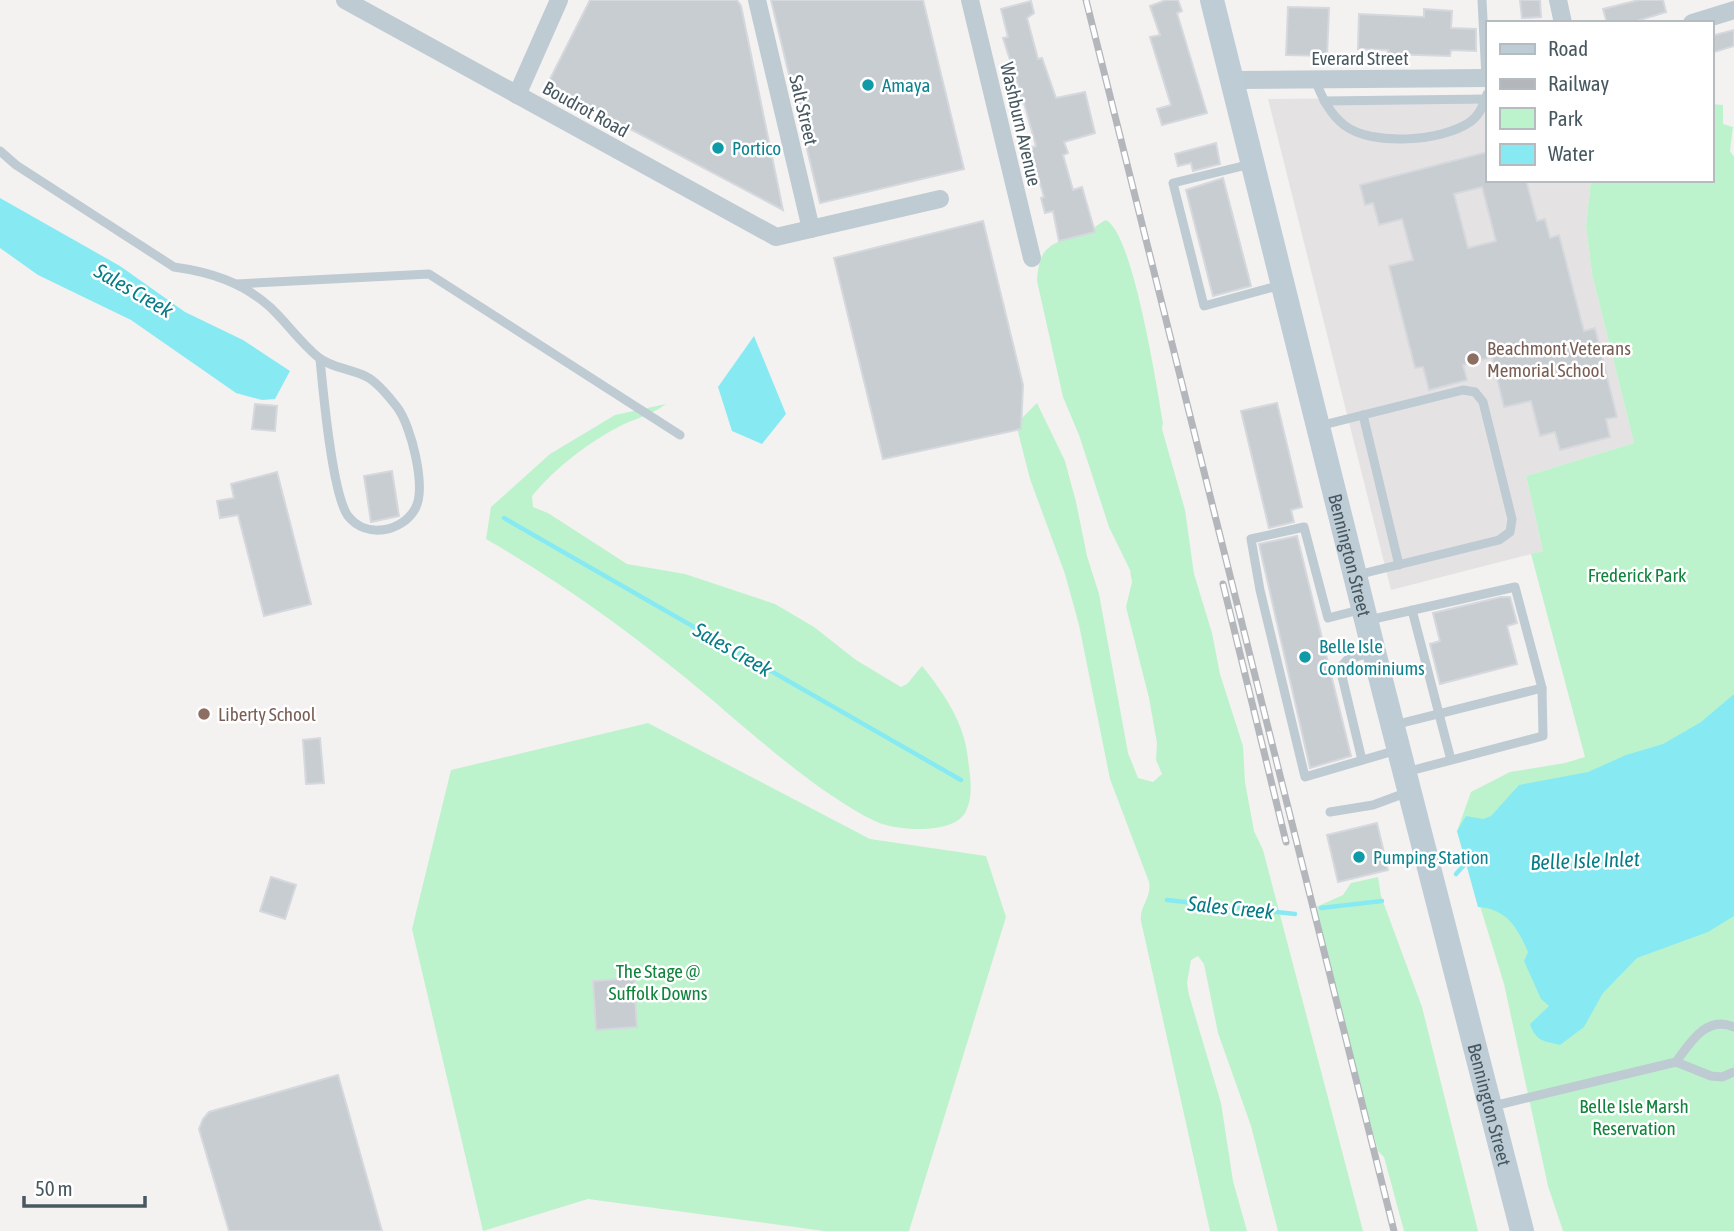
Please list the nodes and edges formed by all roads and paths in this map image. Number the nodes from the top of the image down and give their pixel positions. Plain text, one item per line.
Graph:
1 (345, 0) edge
2 (559, 0) edge
3 (757, 0) edge
4 (970, 0) edge
5 (1212, 0) edge
6 (1482, 0) edge
7 (1558, 0) edge
8 (1734, 10) edge
9 (1563, 21) edge
10 (1698, 21) edge
11 (1486, 62) edge
12 (1486, 78) edge
13 (1232, 80) junction
14 (1315, 80) junction
15 (517, 95) junction
16 (1486, 97) edge
17 (1486, 99) edge
18 (1324, 101) junction
19 (0, 150) edge
20 (1253, 163) junction
21 (940, 199) dead end
22 (811, 229) junction
23 (1032, 258) dead end
24 (237, 284) junction
25 (1283, 284) junction
26 (320, 359) junction
27 (1363, 415) junction
28 (1319, 426) junction
29 (680, 435) dead end
30 (1399, 565) junction
31 (1355, 575) junction
32 (1412, 610) junction
33 (1365, 615) junction
34 (1374, 652) junction
35 (1542, 688) junction
36 (1440, 714) junction
37 (1362, 760) junction
38 (1401, 760) junction
39 (1451, 760) junction
40 (1330, 812) dead end
41 (1734, 1027) edge
42 (1676, 1062) junction
43 (1734, 1072) edge
44 (1490, 1106) junction
45 (1522, 1231) edge

1 - 15 street, Boudrot Road
2 - 15 street
3 - 22 street, Salt Street
4 - 23 street, Washburn Avenue
5 - 13 main road, Bennington Street
6 - 11 lane
7 - 9 street
8 - 10 street
12 - 14 street, Everard Street
13 - 14 street, Everard Street
13 - 20 main road, Bennington Street
14 - 18 lane
15 - 22 street, Boudrot Road
16 - 18 lane
17 - 18 lane
19 - 24 lane
20 - 25 main road, Bennington Street
20 - 25 lane
21 - 22 street, Boudrot Road
24 - 26 lane
24 - 29 lane
25 - 28 main road, Bennington Street
26 - 26 lane
27 - 28 lane
27 - 30 lane
27 - 30 lane
28 - 31 main road, Bennington Street
30 - 31 lane
31 - 33 main road, Bennington Street
32 - 33 lane
32 - 35 lane
32 - 36 lane
33 - 34 main road, Bennington Street
33 - 37 lane
34 - 37 lane
34 - 38 main road, Bennington Street
35 - 36 lane
35 - 39 lane
36 - 38 lane
36 - 39 lane
37 - 38 lane
38 - 39 lane
38 - 40 lane
38 - 44 main road, Bennington Street
41 - 42 lane
42 - 43 lane
42 - 44 lane
44 - 45 main road, Bennington Street

